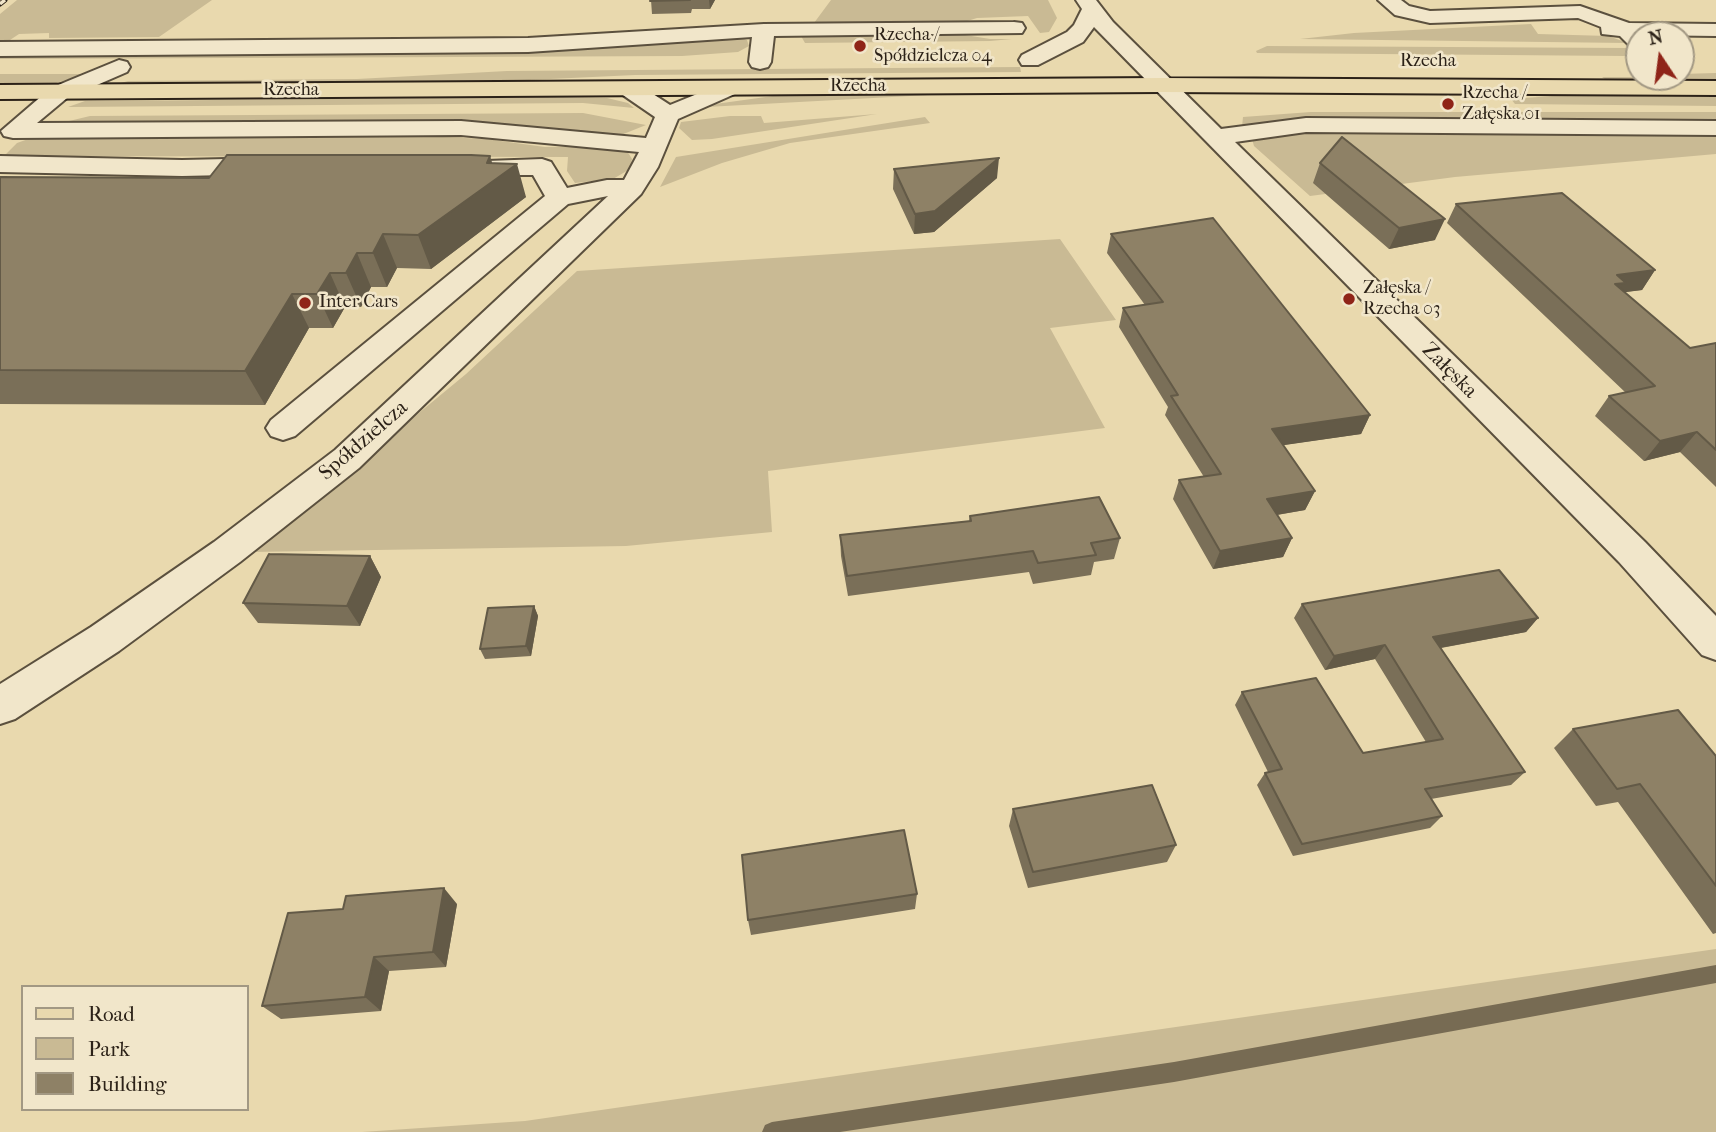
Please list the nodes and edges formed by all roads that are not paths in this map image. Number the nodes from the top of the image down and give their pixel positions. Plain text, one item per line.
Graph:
1 (1388, 0) edge
2 (1089, 5) edge
3 (1519, 7) edge
4 (1638, 10) dead end
5 (1654, 21) edge
6 (1014, 28) dead end
7 (1564, 29) dead end
8 (764, 30) junction
9 (1716, 30) edge
10 (1625, 33) edge
11 (1625, 35) edge
12 (1695, 35) edge
13 (0, 49) edge
14 (1030, 60) junction
15 (1084, 60) dead end
16 (1111, 60) dead end
17 (1138, 60) junction
18 (1164, 60) dead end
19 (1002, 61) dead end
20 (733, 62) dead end
21 (760, 62) junction
22 (786, 62) dead end
23 (584, 64) dead end
24 (0, 67) edge
25 (119, 67) junction
26 (1162, 85) junction
27 (628, 88) junction
28 (729, 88) junction
29 (1716, 89) edge
30 (0, 92) edge
31 (59, 93) junction
32 (1716, 128) edge
33 (661, 130) junction
34 (6, 137) edge
35 (1214, 137) junction
36 (0, 164) edge
37 (299, 166) edge
38 (447, 167) edge
39 (632, 188) junction
40 (559, 198) junction
41 (283, 428) dead end
42 (1716, 643) edge
43 (0, 706) edge

1 - 3 street
2 - 14 street, Załęska
2 - 17 street, Załęska
3 - 10 street
4 - 5 street
6 - 8 street
7 - 11 street
8 - 13 street
8 - 21 street
9 - 12 street
14 - 15 main road
14 - 19 main road
16 - 17 main road
17 - 18 main road
17 - 26 street, Załęska
20 - 21 main road
21 - 22 main road
23 - 25 main road, Rzecha
24 - 25 main road, Rzecha
25 - 31 street
26 - 28 main road, Rzecha
26 - 29 main road, Rzecha
26 - 35 street, Załęska
27 - 28 main road, Rzecha
27 - 31 main road, Rzecha
27 - 33 street
28 - 33 street
30 - 31 main road, Rzecha
31 - 34 street
32 - 35 street
33 - 34 street
33 - 39 street, Spółdzielcza
35 - 42 street, Załęska
36 - 37 street
38 - 40 street
39 - 40 street
39 - 43 street, Spółdzielcza
40 - 41 street

